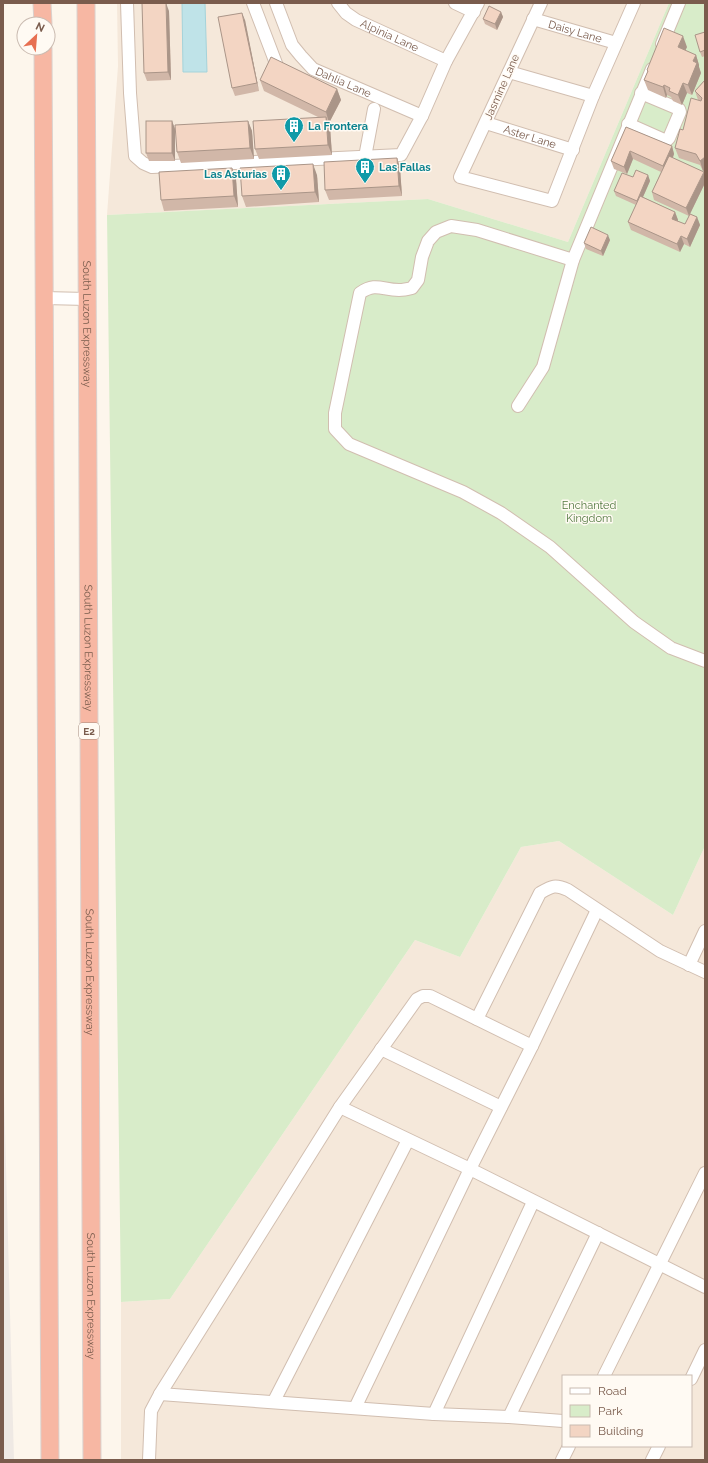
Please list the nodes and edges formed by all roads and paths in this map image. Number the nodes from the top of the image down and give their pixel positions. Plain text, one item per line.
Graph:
1 (42, 3) edge
2 (86, 3) edge
3 (127, 3) edge
4 (253, 3) edge
5 (276, 3) edge
6 (338, 3) edge
7 (455, 3) edge
8 (541, 3) edge
9 (634, 3) edge
10 (679, 3) edge
11 (476, 7) edge
12 (43, 16) edge
13 (534, 19) junction
14 (616, 43) junction
15 (43, 56) edge
16 (446, 61) junction
17 (277, 66) edge
18 (509, 72) junction
19 (641, 93) junction
20 (593, 96) junction
21 (374, 109) dead end
22 (422, 116) junction
23 (486, 123) junction
24 (628, 124) junction
25 (573, 150) junction
26 (365, 157) junction
27 (572, 260) junction
28 (44, 298) junction
29 (87, 299) junction
30 (518, 406) dead end
31 (705, 661) edge
32 (597, 910) junction
33 (705, 931) edge
34 (689, 965) junction
35 (705, 972) edge
36 (477, 1019) junction
37 (532, 1046) junction
38 (381, 1049) junction
39 (340, 1107) junction
40 (501, 1107) junction
41 (408, 1140) junction
42 (470, 1169) junction
43 (705, 1173) edge
44 (533, 1202) junction
45 (598, 1233) junction
46 (660, 1264) junction
47 (705, 1287) edge
48 (705, 1350) edge
49 (604, 1375) edge
50 (692, 1377) edge
51 (160, 1394) junction
52 (274, 1401) junction
53 (355, 1408) junction
54 (434, 1414) junction
55 (509, 1417) junction
56 (562, 1421) edge
57 (568, 1447) edge
58 (658, 1447) edge
59 (50, 1460) edge
60 (92, 1460) edge
61 (149, 1460) edge
62 (562, 1460) edge
63 (652, 1460) edge

1 - 12 highway
2 - 29 highway, South Luzon Expressway / E2
3 - 26 street
4 - 17 street
5 - 22 street, Dahlia Lane
6 - 16 street, Alpinia Lane
7 - 11 street
8 - 13 street, Jasmine Lane
9 - 14 street
10 - 19 street
11 - 16 street
13 - 14 street, Daisy Lane
13 - 18 street, Jasmine Lane
14 - 20 street
15 - 28 highway
16 - 22 street
18 - 20 street
18 - 23 street, Jasmine Lane
19 - 24 street
19 - 24 street
20 - 25 street
21 - 26 street
22 - 26 street
23 - 25 street, Aster Lane
23 - 25 street, Jasmine Lane
24 - 27 street
27 - 30 street
27 - 31 street
28 - 29 street
28 - 59 highway
29 - 60 highway, South Luzon Expressway / E2
32 - 34 street
32 - 36 street
32 - 37 street
33 - 34 street
34 - 35 street
36 - 37 street
36 - 38 street
37 - 40 street
38 - 39 street
38 - 40 street
39 - 41 street
39 - 51 street
40 - 42 street
41 - 42 street
41 - 52 street
42 - 44 street
42 - 53 street
43 - 46 street
44 - 45 street
44 - 54 street
45 - 46 street
45 - 55 street
46 - 47 street
46 - 49 street
48 - 50 street
51 - 52 street
51 - 61 street
52 - 53 street
53 - 54 street
54 - 55 street
55 - 56 street
57 - 62 street
58 - 63 street

